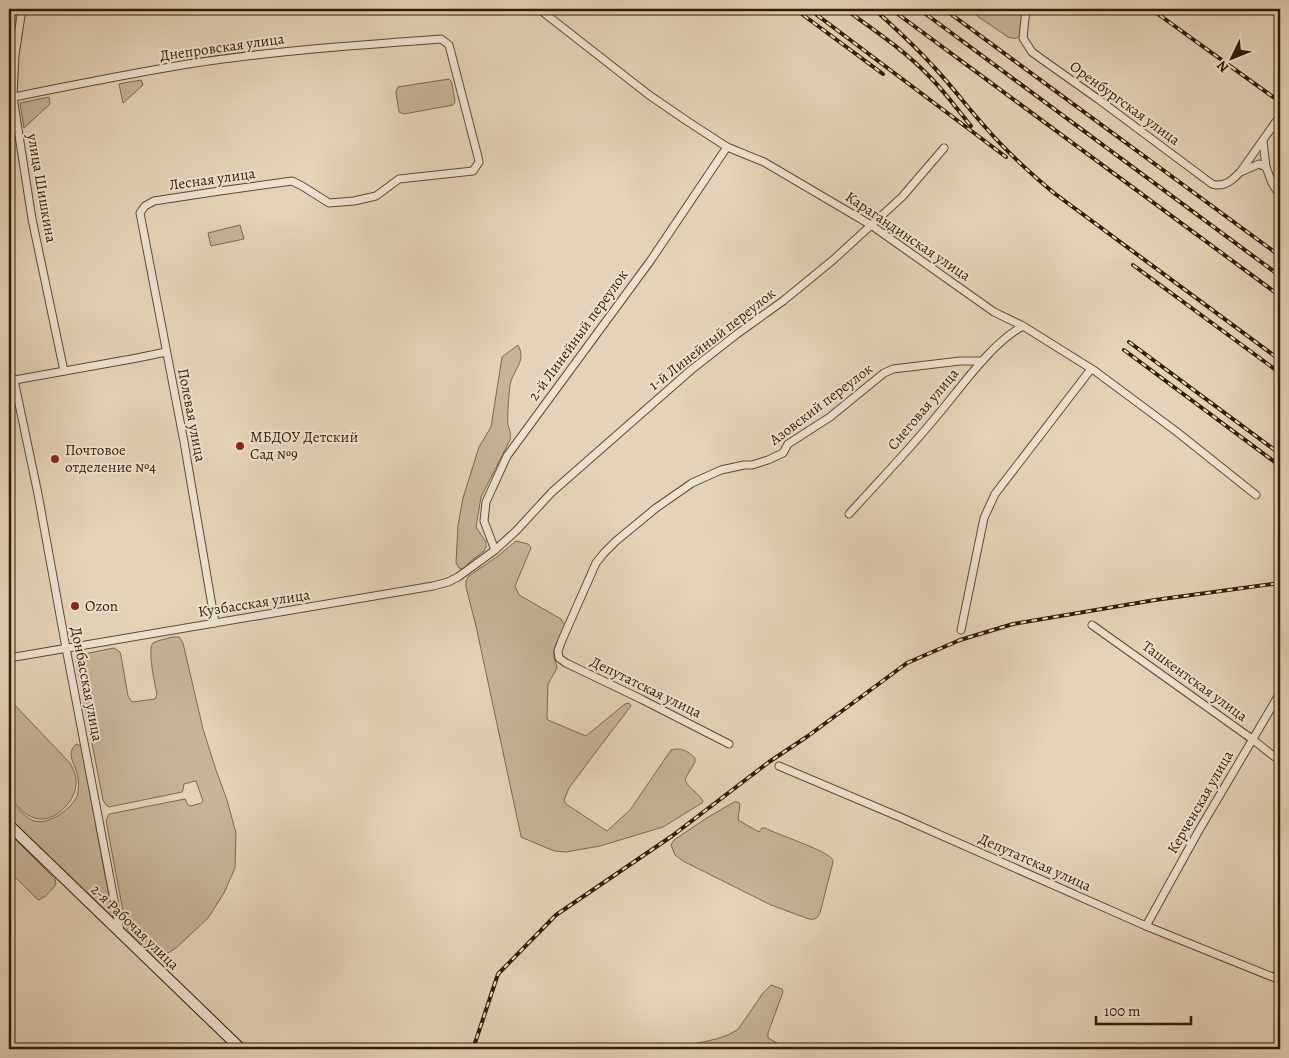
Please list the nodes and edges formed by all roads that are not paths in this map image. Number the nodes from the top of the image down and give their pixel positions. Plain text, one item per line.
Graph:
1 (22, 9) edge
2 (539, 9) edge
3 (1026, 9) edge
4 (11, 97) edge
5 (1280, 116) edge
6 (1263, 141) junction
7 (727, 147) junction
8 (944, 148) dead end
9 (1266, 167) junction
10 (1241, 172) junction
11 (292, 181) joint
12 (1280, 196) edge
13 (140, 212) joint
14 (871, 225) junction
15 (1023, 326) junction
16 (166, 352) junction
17 (982, 361) junction
18 (1091, 369) junction
19 (64, 371) junction
20 (12, 381) edge
21 (1256, 495) dead end
22 (848, 514) dead end
23 (495, 550) junction
24 (215, 623) junction
25 (1092, 625) dead end
26 (961, 630) dead end
27 (66, 648) junction
28 (558, 651) joint
29 (9, 658) edge
30 (1280, 693) edge
31 (1252, 739) junction
32 (728, 744) dead end
33 (1280, 761) edge
34 (780, 766) dead end
35 (9, 825) edge
36 (1146, 926) junction
37 (121, 934) junction
38 (1280, 980) edge
39 (241, 1049) edge

1 - 4 street, улица Шишкина
2 - 7 street, Карагандинская улица
3 - 10 street, Оренбургская улица
4 - 11 street, Днепровская улица
4 - 19 street, улица Шишкина
5 - 6 street
6 - 9 street
6 - 10 street
7 - 14 street, Карагандинская улица
7 - 23 street, 2-й Линейный переулок
8 - 14 street, 1-й Линейный переулок
9 - 10 street
9 - 12 street
11 - 13 street, Лесная улица
13 - 16 street, Полевая улица
14 - 15 street, Карагандинская улица
14 - 23 street, 1-й Линейный переулок
15 - 17 street, Снеговая улица
15 - 18 street, Карагандинская улица
16 - 19 street
16 - 24 street, Полевая улица
17 - 22 street, Снеговая улица
17 - 28 street, Азовский переулок
18 - 21 street, Карагандинская улица
18 - 26 street
19 - 20 street
20 - 27 street, Донбасская улица
23 - 24 street, Кузбасская улица
24 - 27 street, Кузбасская улица
25 - 31 street, Ташкентская улица
27 - 29 street, Кузбасская улица
27 - 37 street, Донбасская улица
28 - 32 street, Депутатская улица
30 - 31 street, Керченская улица
31 - 33 street, Ташкентская улица
31 - 36 street, Керченская улица
34 - 36 street, Депутатская улица
35 - 37 main road, 2-я Рабочая улица
36 - 38 street, Депутатская улица
37 - 39 main road, 2-я Рабочая улица

